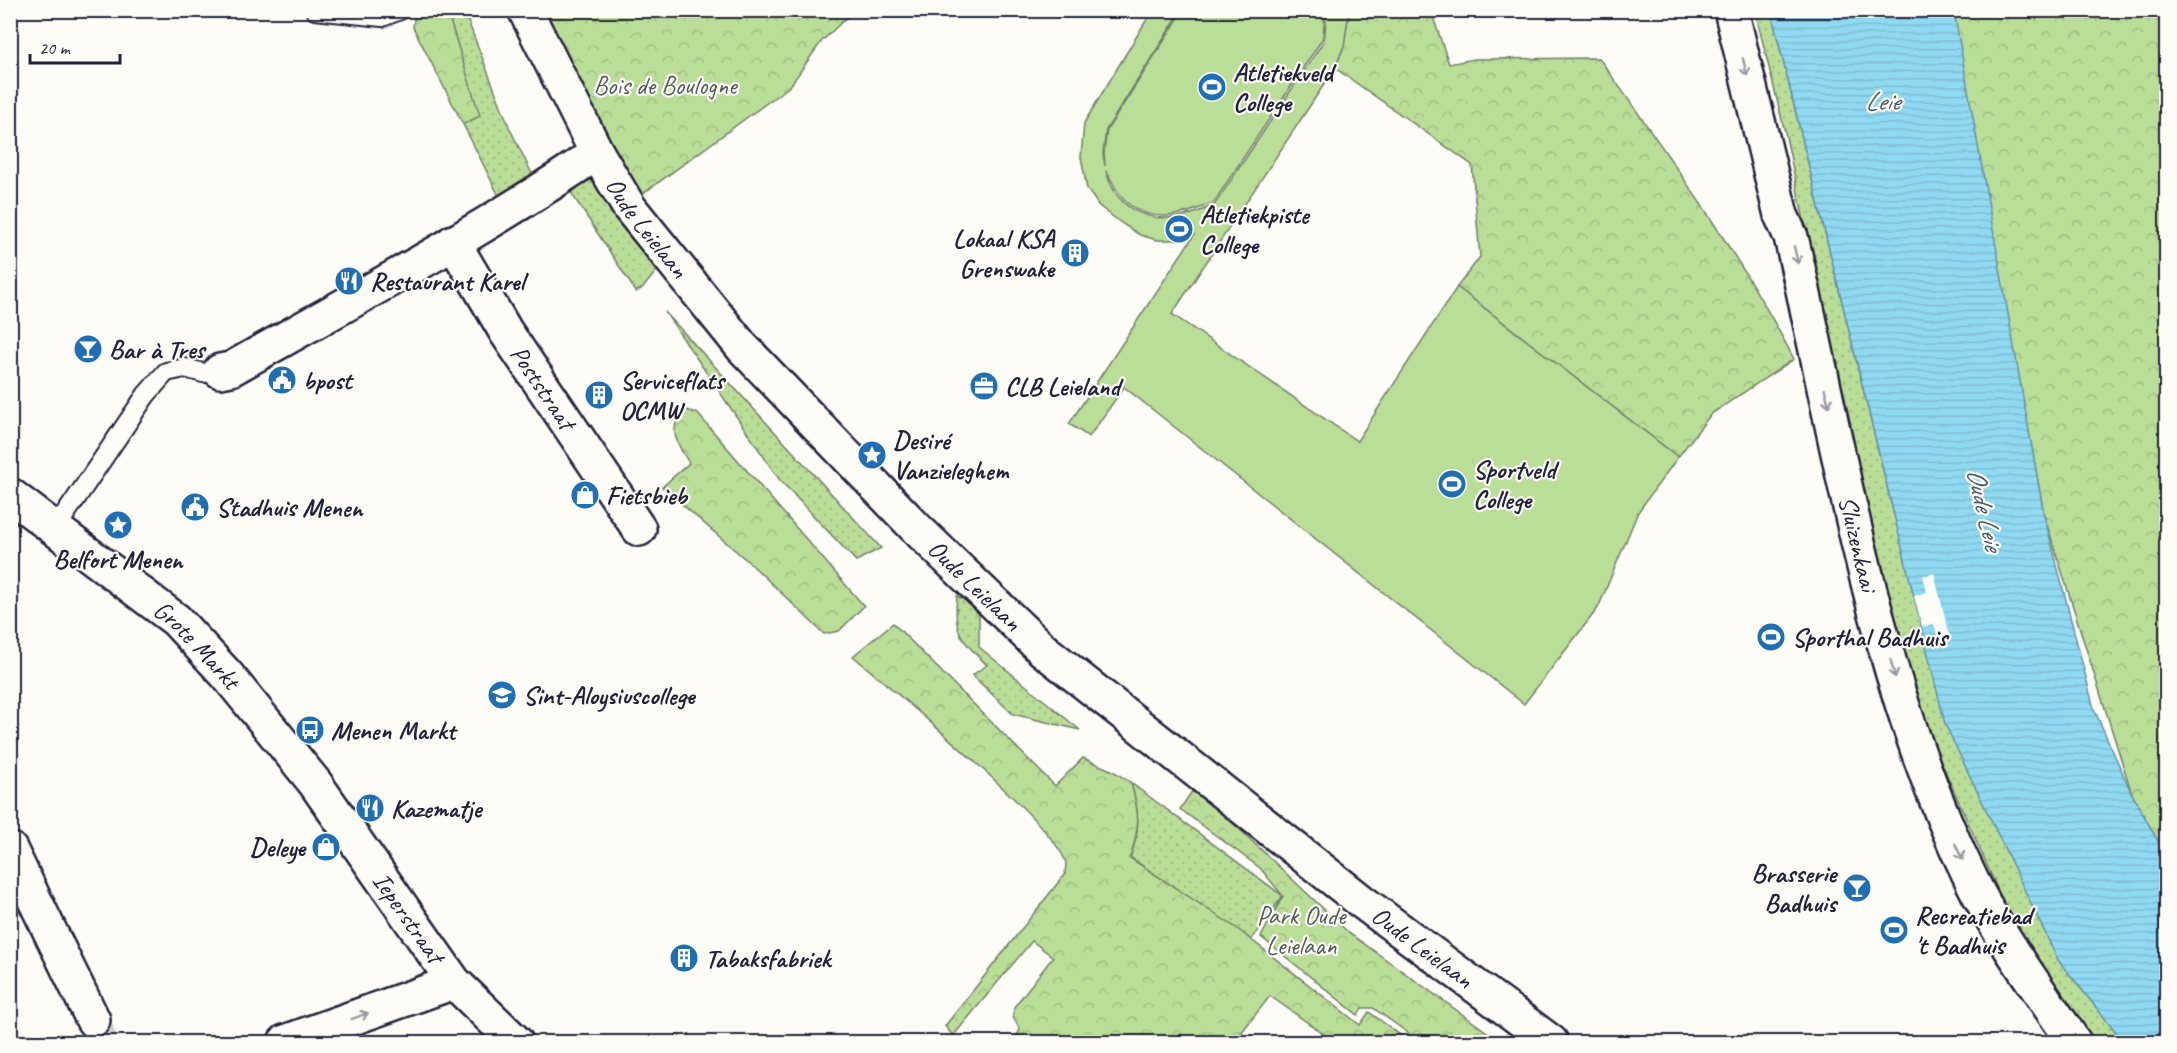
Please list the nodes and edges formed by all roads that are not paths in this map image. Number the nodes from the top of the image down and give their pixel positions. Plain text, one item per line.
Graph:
1 (315, 10) edge
2 (400, 10) edge
3 (525, 10) edge
4 (1731, 10) edge
5 (597, 153) junction
6 (453, 243) junction
7 (226, 370) joint
8 (10, 495) edge
9 (56, 528) junction
10 (639, 529) dead end
11 (315, 783) joint
12 (11, 849) edge
13 (454, 982) junction
14 (93, 1020) tunnel mouth
15 (285, 1042) edge
16 (516, 1042) edge
17 (1551, 1042) edge
18 (2074, 1042) edge

1 - 2 lane
3 - 5 street, Oude Leielaan
4 -> 18 street, Sluizenkaai
5 - 6 street
5 - 17 street, Oude Leielaan
6 - 7 street
6 - 10 street, Poststraat
7 - 9 lane
8 - 9 street, Grote Markt
9 - 11 street, Grote Markt
11 - 13 street, Ieperstraat
12 - 14 street
15 -> 13 street
13 - 16 street, Ieperstraat

